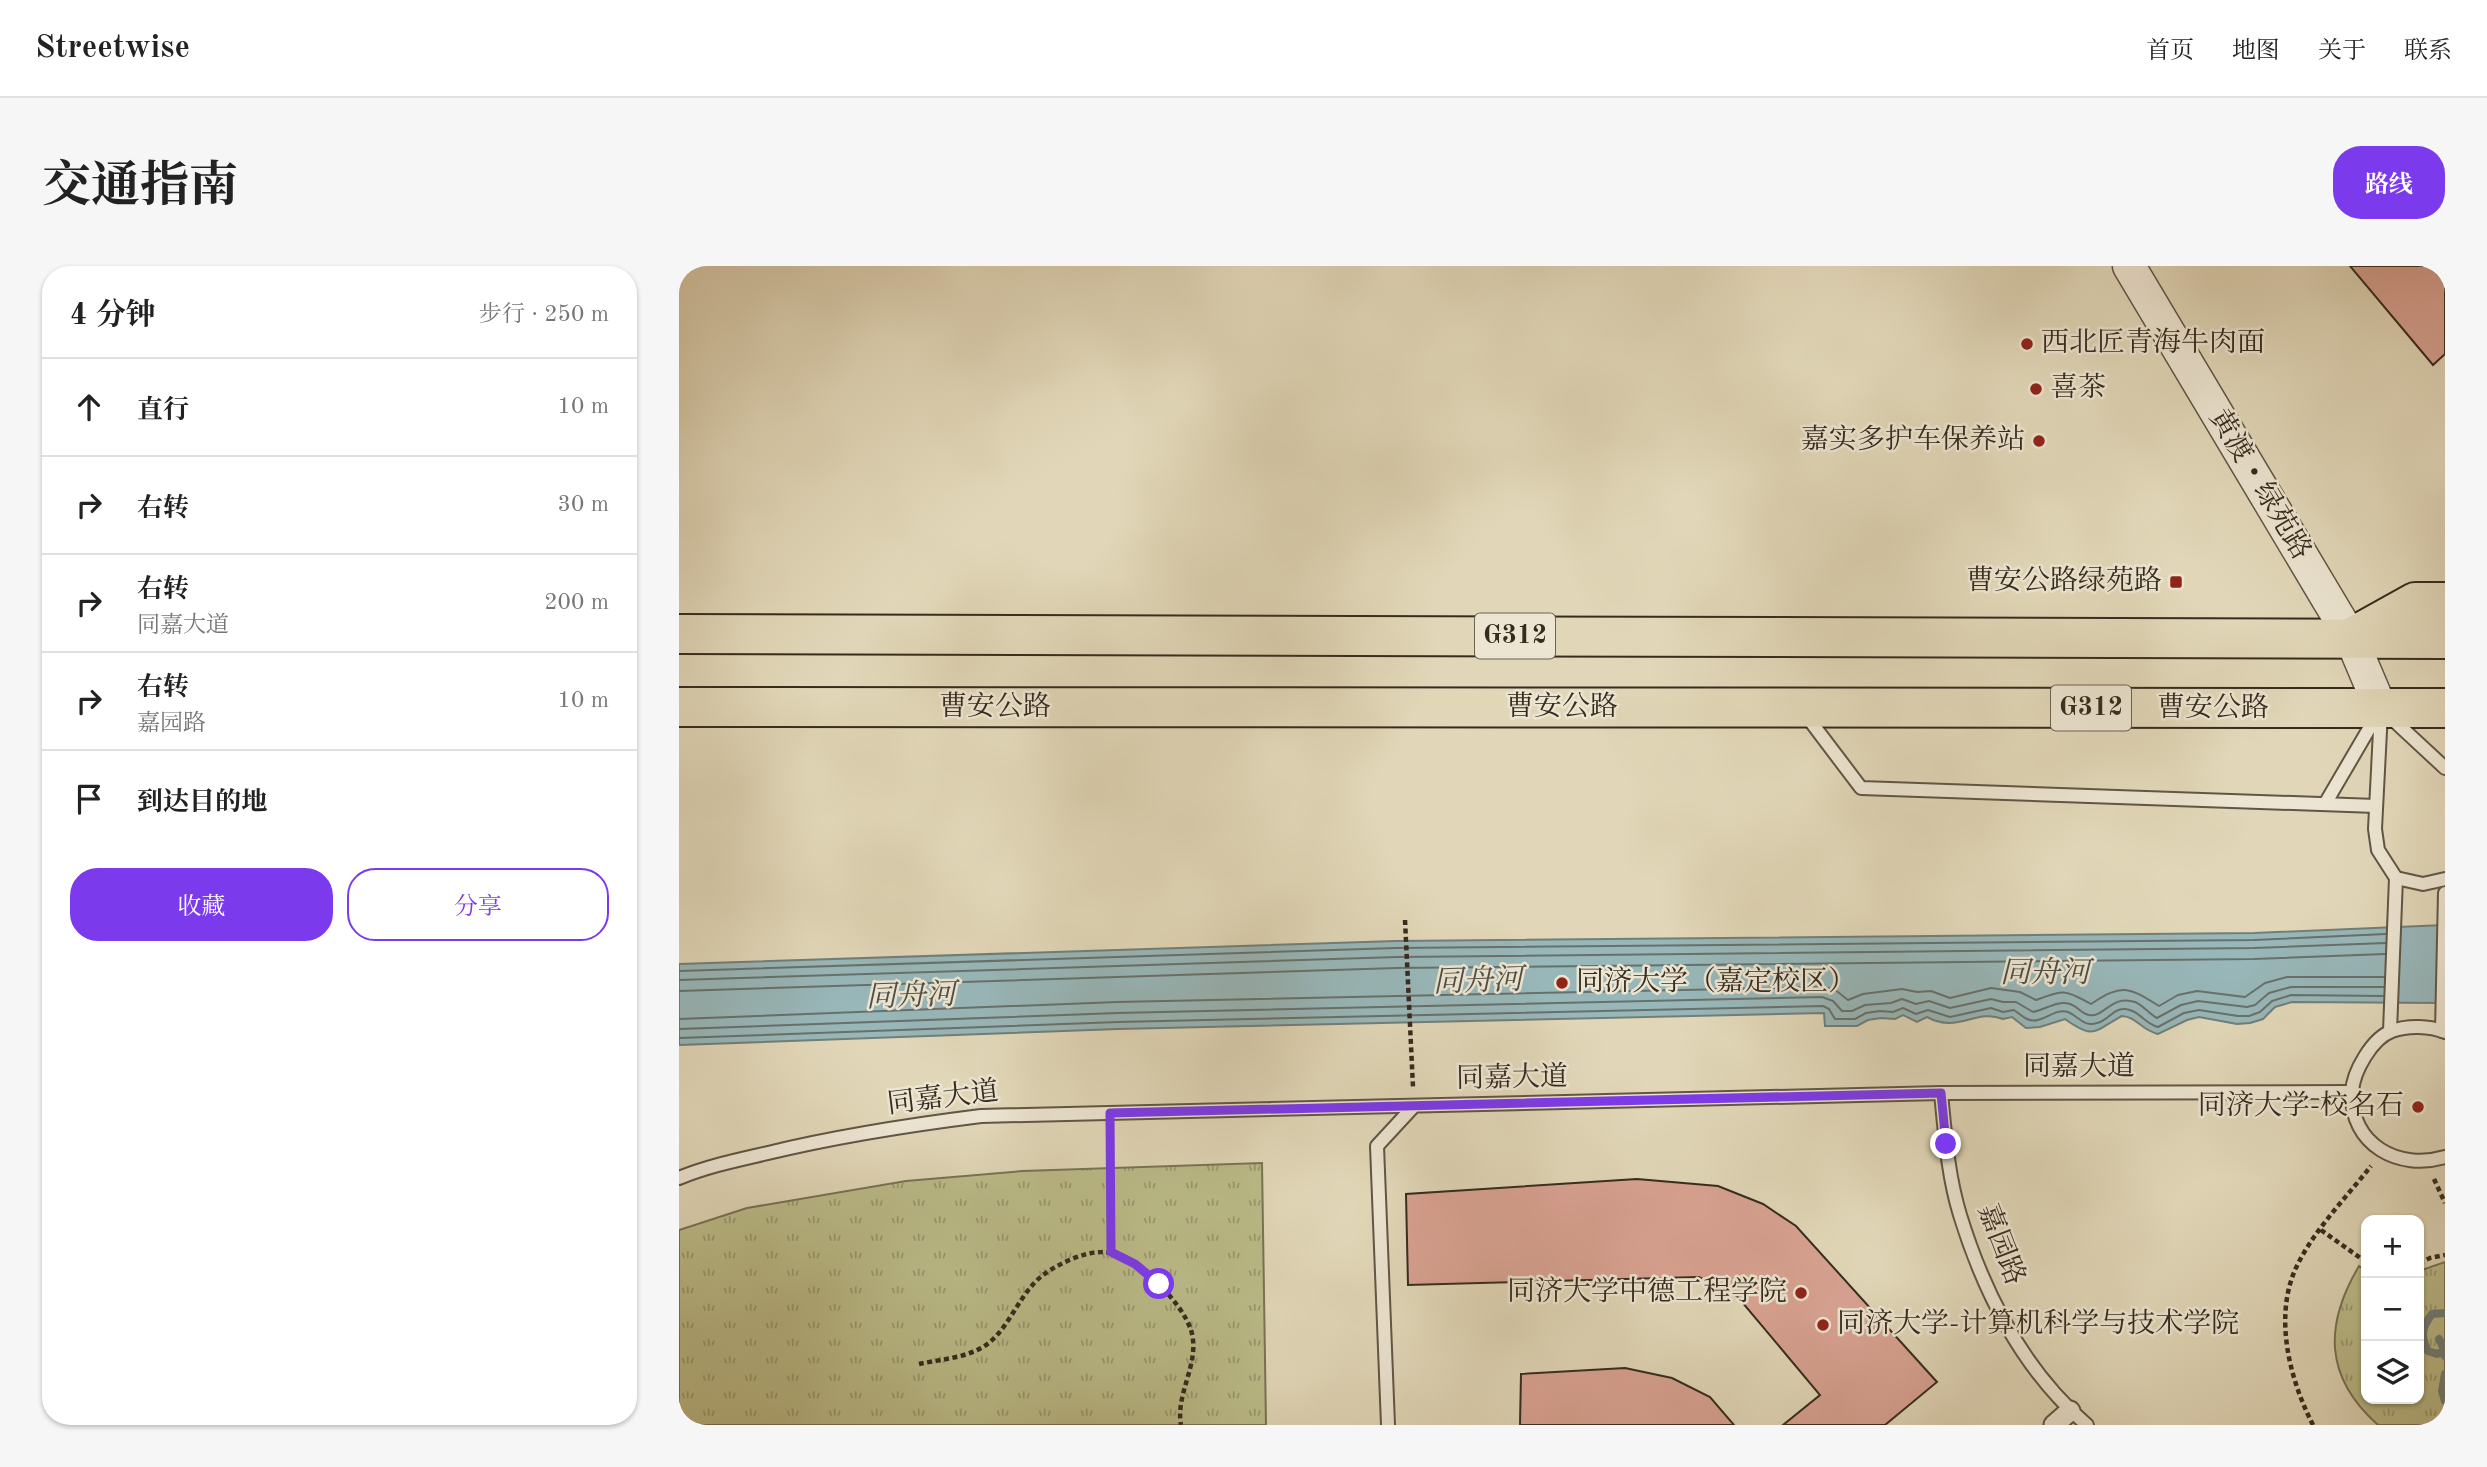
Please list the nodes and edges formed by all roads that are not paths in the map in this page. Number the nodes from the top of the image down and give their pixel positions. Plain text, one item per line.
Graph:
1 (2129, 266) edge
2 (2445, 602) edge
3 (679, 634) edge
4 (2351, 638) junction
5 (2445, 639) edge
6 (679, 707) edge
7 (1801, 708) junction
8 (2445, 708) edge
9 (2381, 709) junction
10 (2445, 768) edge
11 (2325, 804) junction
12 (2376, 806) junction
13 (2396, 878) junction
14 (2445, 879) edge
15 (2445, 893) edge
16 (2444, 923) edge
17 (2390, 1031) junction
18 (2443, 1031) edge
19 (2352, 1092) junction
20 (1941, 1093) junction
21 (1414, 1106) junction
22 (2445, 1157) edge
23 (679, 1178) edge
24 (2070, 1411) junction
25 (1388, 1425) edge
26 (2054, 1425) edge
27 (2087, 1425) edge

1 - 4 street, 黄渡 • 绿苑路
2 - 4 highway, G312
3 - 4 highway, G312
4 - 5 highway, G312
4 - 9 street, 黄渡 • 绿苑路
6 - 7 highway, 曹安公路 / G312
7 - 9 highway, 曹安公路 / G312
7 - 11 lane
8 - 9 highway, 曹安公路 / G312
9 - 10 lane
9 - 11 lane
9 - 12 lane
11 - 12 lane
12 - 13 lane
13 - 14 lane
13 - 17 lane
15 - 16 lane
16 - 18 lane
17 - 18 lane
17 - 19 lane
19 - 20 lane, 同嘉大道
19 - 22 lane
20 - 21 lane, 同嘉大道
20 - 24 lane, 嘉园路
21 - 23 lane, 同嘉大道
21 - 25 lane
24 - 26 street
24 - 27 lane, 嘉园路

